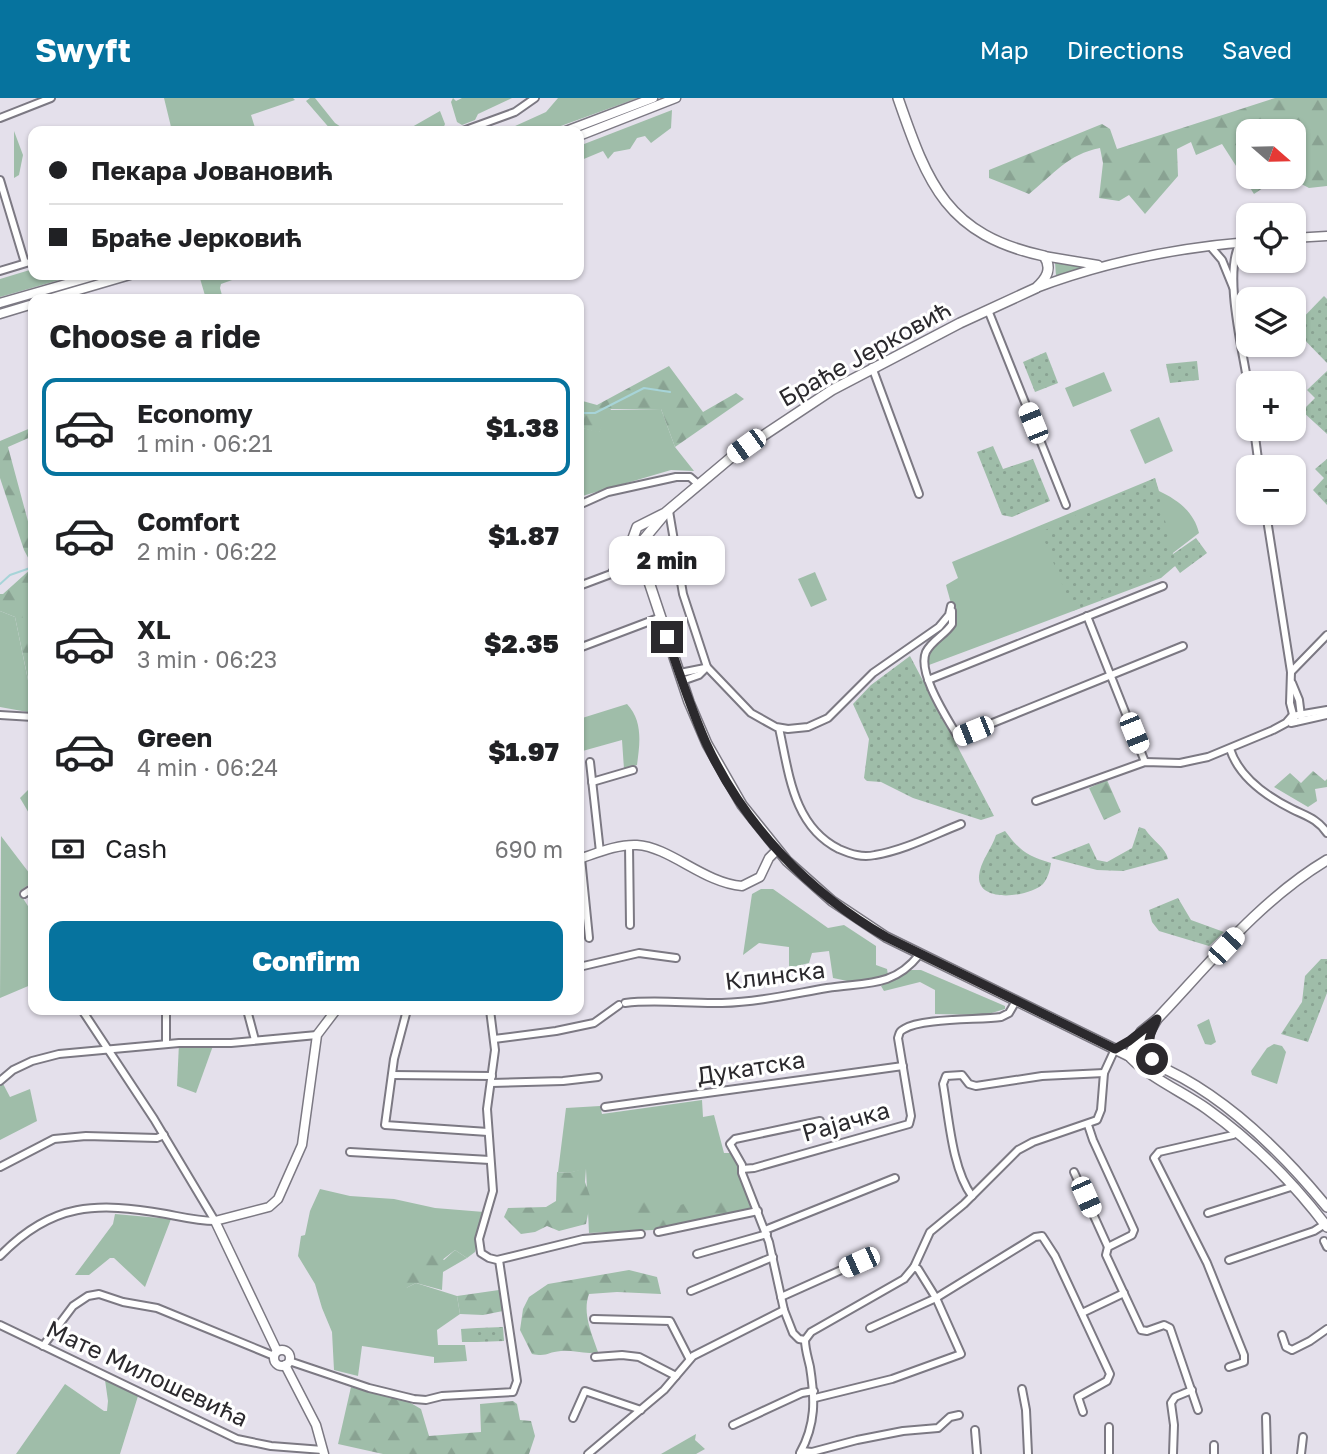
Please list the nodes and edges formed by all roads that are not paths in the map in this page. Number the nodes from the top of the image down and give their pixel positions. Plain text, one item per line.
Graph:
1 (51, 98) edge
2 (535, 98) edge
3 (653, 98) edge
4 (677, 98) edge
5 (898, 98) edge
6 (0, 118) edge
7 (477, 126) edge
8 (579, 126) edge
9 (584, 134) edge
10 (0, 180) edge
11 (1327, 237) edge
12 (1306, 238) edge
13 (1236, 243) edge
14 (1210, 246) junction
15 (1045, 256) junction
16 (1236, 256) edge
17 (28, 262) edge
18 (24, 263) junction
19 (1105, 265) junction
20 (0, 271) edge
21 (80, 280) edge
22 (113, 280) edge
23 (1036, 288) junction
24 (1234, 291) junction
25 (31, 294) edge
26 (65, 294) edge
27 (28, 295) edge
28 (0, 303) edge
29 (28, 306) edge
30 (988, 310) junction
31 (0, 314) edge
32 (872, 368) junction
33 (1246, 371) edge
34 (698, 484) junction
35 (919, 494) dead end
36 (584, 503) edge
37 (1066, 505) dead end
38 (667, 512) junction
39 (1268, 525) edge
40 (639, 559) junction
41 (646, 573) junction
42 (584, 584) edge
43 (1163, 586) dead end
44 (1087, 616) junction
45 (661, 617) junction
46 (1327, 635) edge
47 (584, 646) edge
48 (1183, 646) dead end
49 (707, 667) junction
50 (1291, 672) junction
51 (1111, 675) junction
52 (681, 677) junction
53 (928, 680) junction
54 (1327, 713) edge
55 (0, 715) edge
56 (28, 717) edge
57 (1297, 718) junction
58 (779, 728) junction
59 (1230, 749) junction
60 (590, 762) dead end
61 (1145, 762) junction
62 (634, 770) dead end
63 (592, 782) junction
64 (1036, 802) dead end
65 (961, 824) dead end
66 (1327, 833) edge
67 (629, 845) junction
68 (776, 850) junction
69 (600, 852) junction
70 (584, 857) edge
71 (1327, 860) edge
72 (28, 891) edge
73 (24, 894) dead end
74 (584, 894) edge
75 (630, 925) dead end
76 (589, 938) dead end
77 (919, 955) junction
78 (676, 958) dead end
79 (584, 966) edge
80 (1016, 1001) junction
81 (85, 1015) edge
82 (166, 1015) edge
83 (248, 1015) edge
84 (332, 1015) edge
85 (406, 1015) edge
86 (491, 1015) edge
87 (1145, 1033) junction
88 (317, 1035) junction
89 (494, 1039) junction
90 (255, 1040) junction
91 (166, 1044) junction
92 (1115, 1049) junction
93 (107, 1050) junction
94 (1129, 1056) junction
95 (1156, 1064) junction
96 (903, 1066) junction
97 (1104, 1073) junction
98 (392, 1075) junction
99 (598, 1077) dead end
100 (491, 1080) junction
101 (0, 1081) edge
102 (605, 1107) dead end
103 (820, 1122) dead end
104 (1088, 1125) junction
105 (488, 1132) junction
106 (1237, 1132) junction
107 (164, 1135) junction
108 (350, 1153) dead end
109 (490, 1160) junction
110 (0, 1167) edge
111 (742, 1169) junction
112 (1074, 1172) dead end
113 (895, 1178) dead end
114 (1294, 1186) junction
115 (972, 1196) junction
116 (1327, 1207) edge
117 (758, 1211) junction
118 (1208, 1213) dead end
119 (215, 1221) junction
120 (1326, 1225) edge
121 (658, 1231) dead end
122 (766, 1232) junction
123 (641, 1234) dead end
124 (1108, 1247) junction
125 (697, 1254) dead end
126 (0, 1255) edge
127 (773, 1257) junction
128 (499, 1260) junction
129 (1229, 1260) dead end
130 (859, 1262) dead end
131 (914, 1266) junction
132 (691, 1291) dead end
133 (1124, 1293) junction
134 (780, 1297) junction
135 (936, 1298) junction
136 (784, 1310) junction
137 (1082, 1313) junction
138 (594, 1319) dead end
139 (0, 1325) edge
140 (870, 1328) dead end
141 (1327, 1329) edge
142 (1282, 1335) dead end
143 (806, 1340) junction
144 (43, 1346) junction
145 (276, 1353) junction
146 (595, 1357) dead end
147 (689, 1359) junction
148 (287, 1363) junction
149 (1229, 1367) dead end
150 (676, 1376) junction
151 (1022, 1388) dead end
152 (1192, 1390) junction
153 (814, 1394) junction
154 (641, 1410) junction
155 (1198, 1410) dead end
156 (1083, 1412) dead end
157 (959, 1415) dead end
158 (1266, 1417) dead end
159 (573, 1418) dead end
160 (733, 1425) dead end
161 (1108, 1427) dead end
162 (975, 1430) dead end
163 (1303, 1437) dead end
164 (1214, 1445) dead end
165 (324, 1452) edge
166 (801, 1453) edge
167 (588, 1454) edge
168 (977, 1454) edge
169 (1028, 1454) edge
170 (1109, 1454) edge
171 (1173, 1454) edge
172 (1214, 1454) edge
173 (1266, 1454) edge
174 (1301, 1454) edge

1 - 6 street
2 - 7 street
3 - 8 street
4 - 9 street
5 - 15 main road
10 - 18 street
11 - 12 street
13 - 14 street, Браће Јерковић
14 - 19 street, Браће Јерковић
14 - 24 street
15 - 19 street
15 - 23 main road
16 - 24 street
17 - 18 street
18 - 20 street
19 - 23 street, Браће Јерковић
21 - 25 street
22 - 26 street
23 - 30 main road, Браће Јерковић
24 - 33 street
27 - 28 street
29 - 31 street
30 - 32 main road, Браће Јерковић
30 - 37 street, Браће Јерковић
32 - 34 main road, Браће Јерковић
32 - 35 street
34 - 36 street
34 - 38 main road, Браће Јерковић
38 - 40 main road, Браће Јерковић
38 - 41 main road, Браће Јерковић
38 - 49 street
39 - 50 street
40 - 41 main road, Браће Јерковић
40 - 42 street
41 - 45 main road, Браће Јерковић
43 - 44 street
44 - 51 street
44 - 53 street
45 - 47 street
45 - 52 main road, Браће Јерковић
46 - 50 street
48 - 51 street
49 - 52 street
49 - 58 street
50 - 57 street
51 - 53 street
51 - 61 street
52 - 68 main road, Браће Јерковић
53 - 58 street
54 - 57 street
55 - 56 street
57 - 59 street
58 - 65 street
59 - 61 street
59 - 66 street
60 - 63 street
61 - 64 street
62 - 63 street
63 - 69 street
67 - 68 street
67 - 69 street
67 - 75 street
68 - 77 main road, Браће Јерковић
69 - 70 street
71 - 87 main road
72 - 73 street
74 - 76 street
77 - 80 main road, Браће Јерковић
77 - 89 street, Клинска
78 - 79 street
80 - 92 main road, Браће Јерковић
80 - 96 street, Рајачка
81 - 93 street
82 - 91 street
83 - 90 street
84 - 88 street
85 - 98 street
86 - 89 street
87 - 92 main road
87 - 94 main road
87 - 95 main road
88 - 90 street
88 - 119 street
89 - 100 street
90 - 91 street
91 - 93 street
92 - 94 main road, Браће Јерковић
92 - 97 street
93 - 101 street
93 - 107 street
94 - 95 main road
94 - 106 main road
95 - 116 main road
96 - 102 street, Дукатска
96 - 111 street, Рајачка
97 - 104 street
97 - 115 street
98 - 100 street
98 - 105 street
99 - 100 street
100 - 105 street
103 - 111 street
104 - 115 street
104 - 124 street
105 - 109 street
106 - 114 main road
106 - 149 street
107 - 110 street
107 - 119 street
108 - 109 street
109 - 128 street
111 - 117 street
112 - 124 street
113 - 122 street
114 - 118 street
114 - 120 main road
115 - 131 street
117 - 121 street
117 - 122 street
119 - 126 street
119 - 145 street
120 - 129 street
122 - 125 street
122 - 127 street
123 - 128 street
124 - 133 street
127 - 132 street
127 - 134 street
128 - 148 street
130 - 134 street
131 - 135 street
131 - 143 street
133 - 137 street
133 - 152 street
134 - 136 street
135 - 137 street
135 - 140 street
135 - 153 street
136 - 143 street
136 - 147 street
137 - 156 street
138 - 147 street
139 - 144 street, Мате Милошевића
141 - 142 street
143 - 153 street
144 - 145 street
144 - 165 street, Мате Милошевића
145 - 148 street
145 - 148 street
146 - 150 street
147 - 150 street
148 - 165 street
150 - 154 street
151 - 169 street
152 - 155 street
152 - 171 street
153 - 160 street
153 - 166 street
154 - 159 street
154 - 167 street
157 - 166 street
158 - 173 street
161 - 170 street
162 - 168 street
163 - 174 street
164 - 172 street

